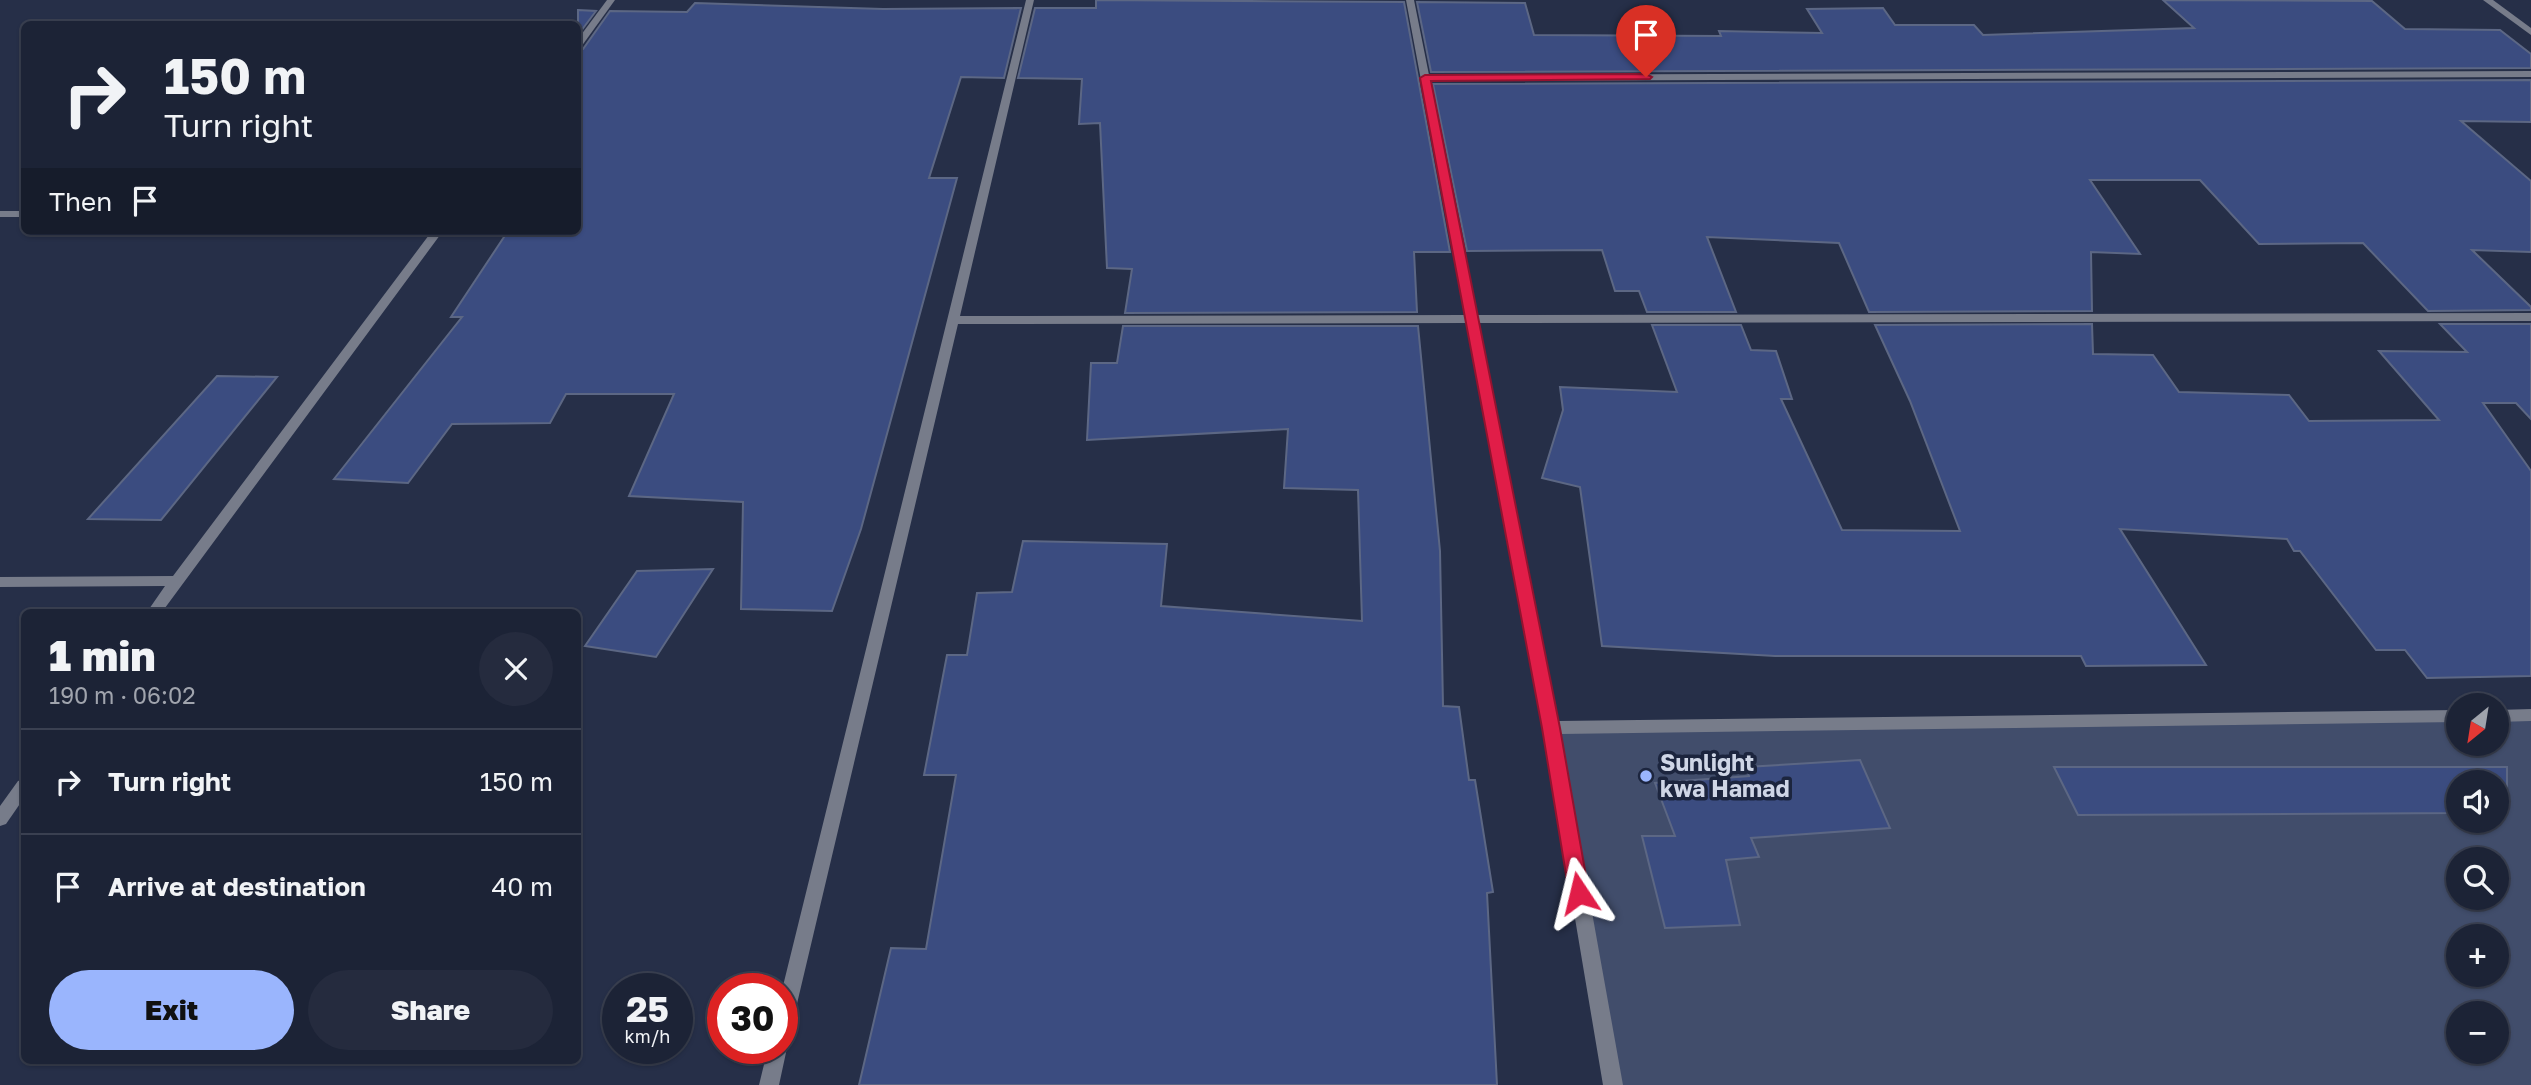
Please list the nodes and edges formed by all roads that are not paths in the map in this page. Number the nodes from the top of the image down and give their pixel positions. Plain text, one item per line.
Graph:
1 (611, 0) edge
2 (1030, 0) edge
3 (1410, 0) edge
4 (2487, 0) edge
5 (2531, 32) edge
6 (581, 41) edge
7 (2531, 74) edge
8 (1425, 78) junction
9 (0, 214) edge
10 (21, 214) edge
11 (435, 235) edge
12 (2531, 317) edge
13 (1472, 319) junction
14 (953, 320) junction
15 (177, 581) junction
16 (0, 582) edge
17 (156, 609) edge
18 (2531, 715) edge
19 (2446, 716) edge
20 (2510, 716) edge
21 (1551, 728) junction
22 (21, 790) edge
23 (0, 819) edge
24 (796, 973) edge
25 (774, 1064) edge
26 (769, 1085) edge
27 (1613, 1085) edge

1 - 6 street
2 - 14 street
3 - 8 street
4 - 5 street
7 - 8 street
8 - 13 street
9 - 10 street
11 - 15 street
12 - 13 street
13 - 14 street
13 - 21 street
14 - 24 street
15 - 16 street
15 - 17 street
18 - 20 street
19 - 21 street
21 - 27 street
22 - 23 street
25 - 26 street

